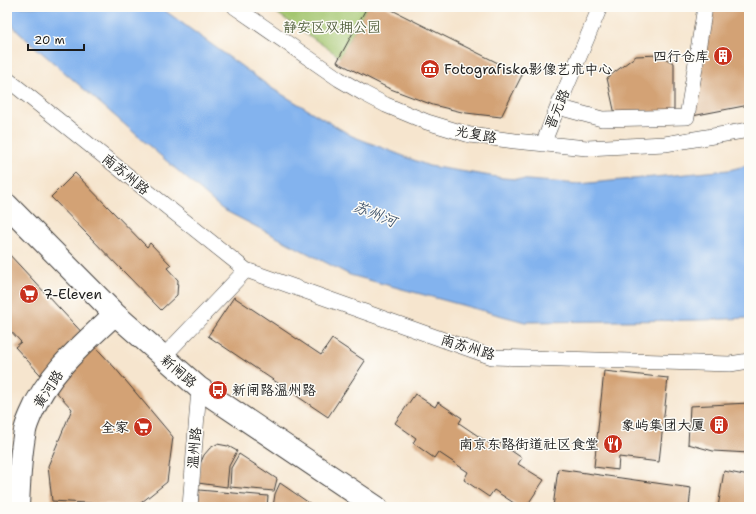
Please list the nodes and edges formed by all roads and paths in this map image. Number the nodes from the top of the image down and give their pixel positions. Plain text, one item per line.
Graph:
1 (235, 7) edge
2 (600, 7) edge
3 (705, 7) edge
4 (7, 79) edge
5 (558, 107) junction
6 (749, 130) edge
7 (542, 144) junction
8 (7, 205) edge
9 (246, 270) junction
10 (115, 314) junction
11 (163, 357) junction
12 (749, 362) edge
13 (199, 388) junction
14 (18, 507) edge
15 (190, 507) edge
16 (376, 507) edge

1 - 7 street, 光复路
2 - 5 street, 晋元路
3 - 5 street
4 - 9 street, 南苏州路
5 - 7 street, 晋元路
6 - 7 street, 光复路
8 - 10 main road, 新闸路
9 - 11 street
9 - 12 street, 南苏州路
10 - 11 main road, 新闸路
10 - 14 main road, 黄河路
11 - 13 main road, 新闸路
13 - 15 street, 温州路
13 - 16 main road, 新闸路

